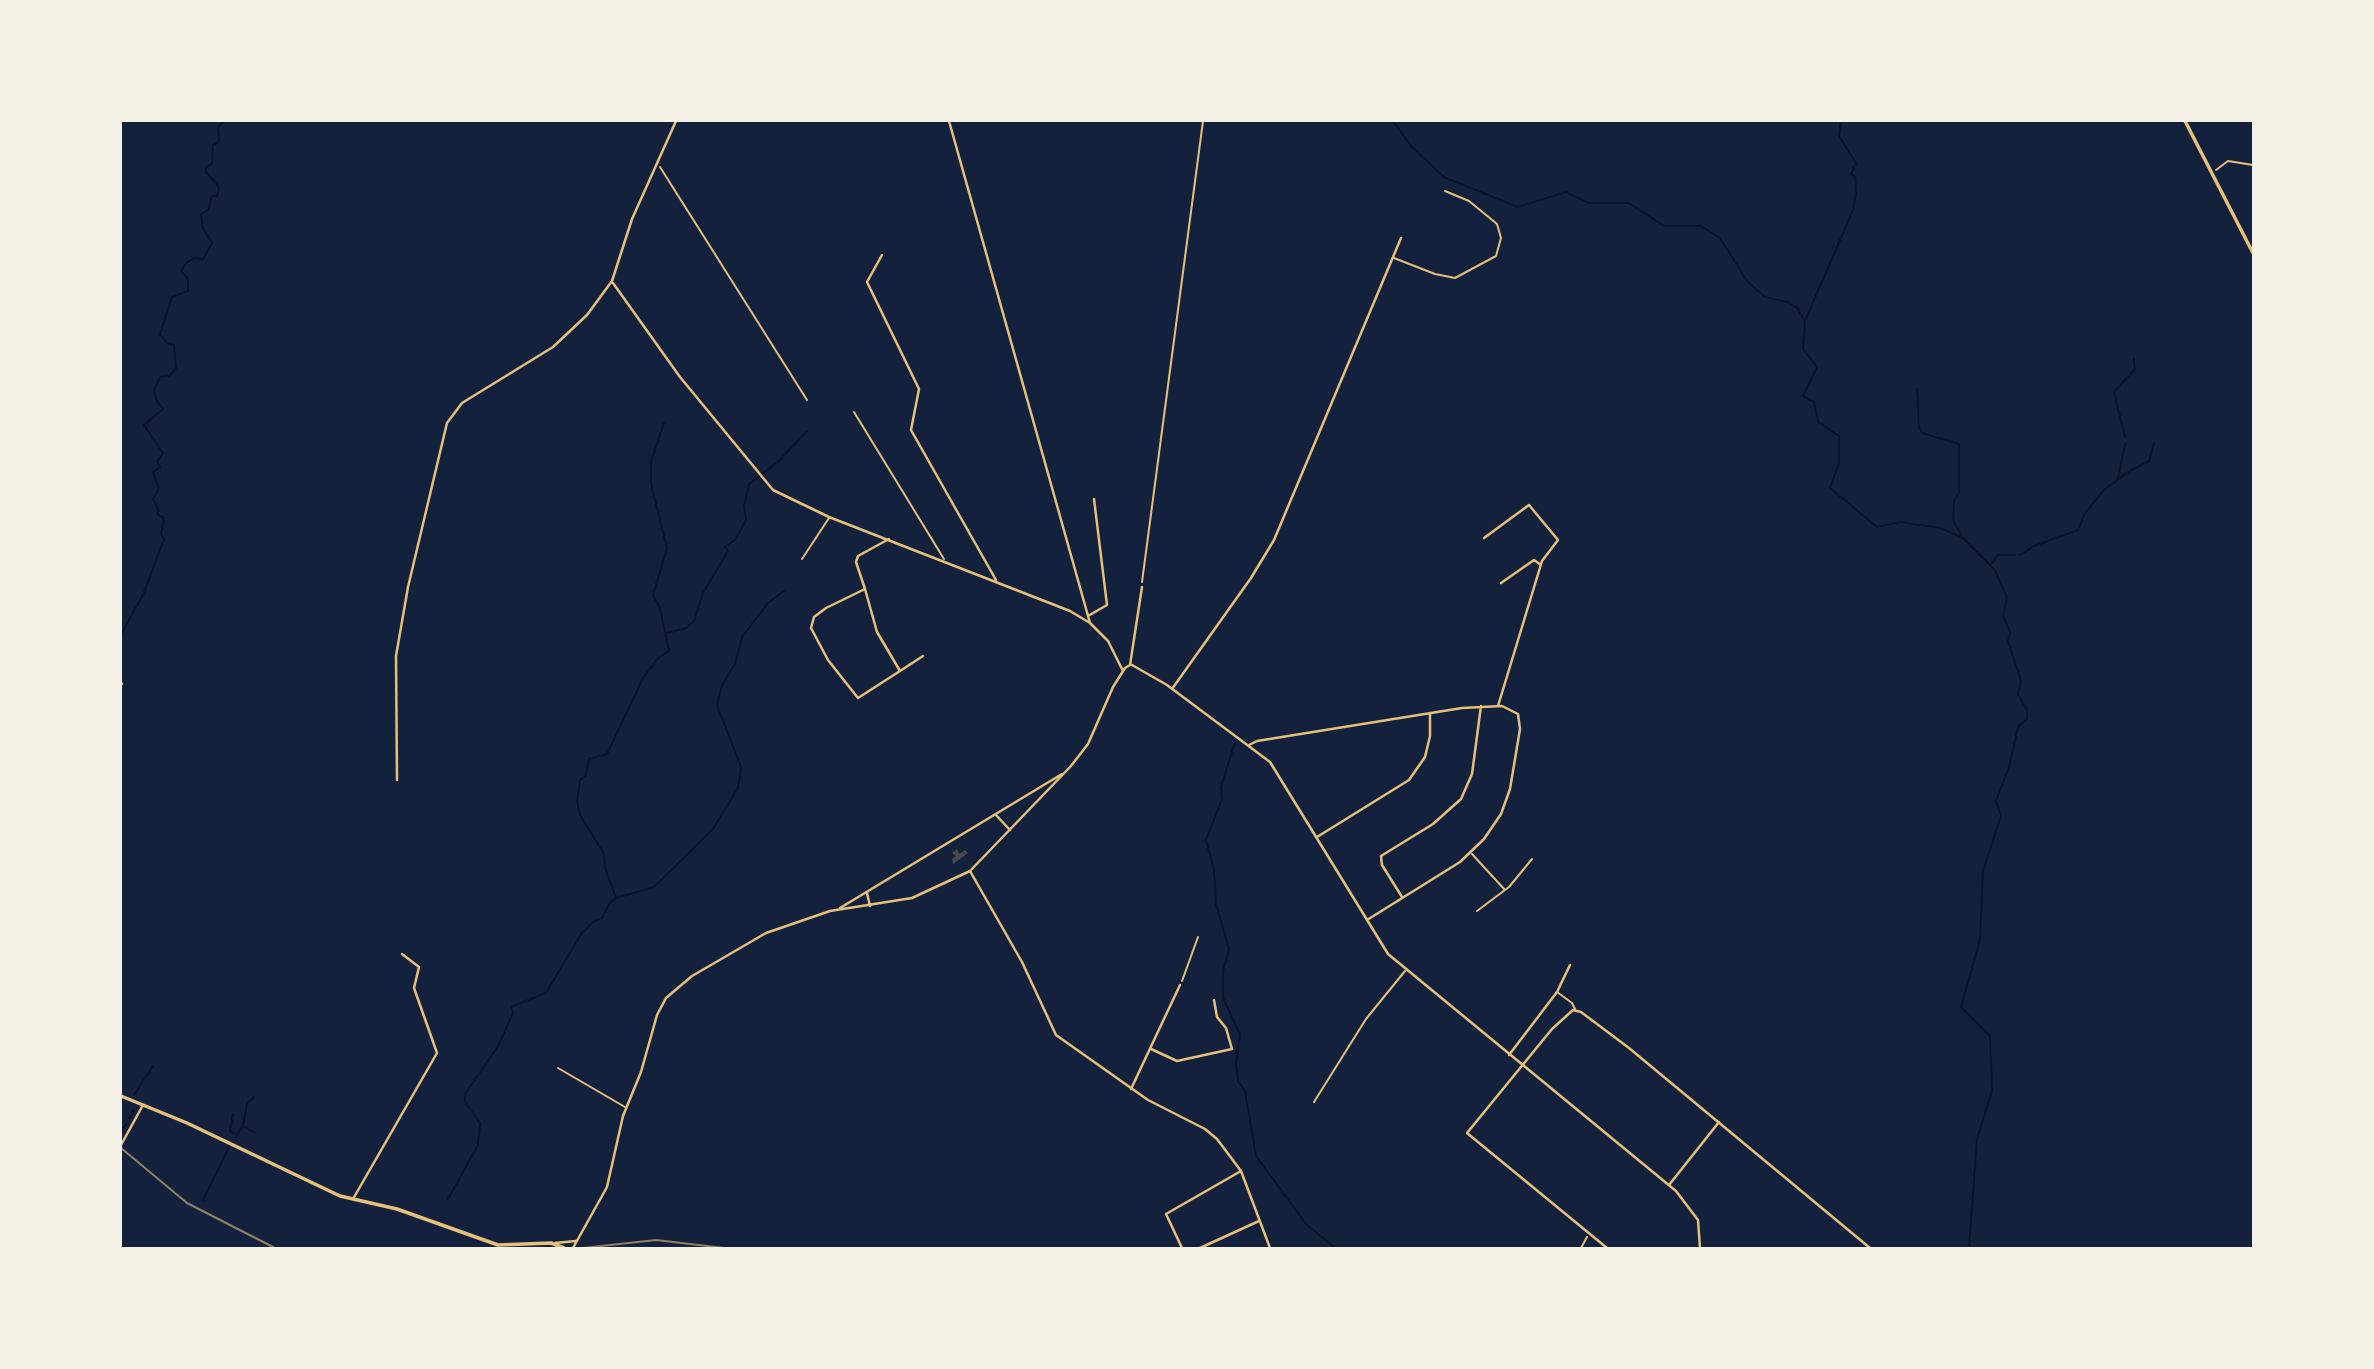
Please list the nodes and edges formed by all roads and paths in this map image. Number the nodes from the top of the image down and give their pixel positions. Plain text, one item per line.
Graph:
1 (676, 121) edge
2 (949, 121) edge
3 (1203, 121) edge
4 (2185, 122) edge
5 (656, 164) junction
6 (2253, 165) edge
7 (2211, 172) junction
8 (1445, 191) dead end
9 (1401, 238) dead end
10 (2253, 253) edge
11 (881, 256) dead end
12 (1394, 258) junction
13 (612, 281) junction
14 (807, 400) dead end
15 (855, 412) dead end
16 (1094, 499) dead end
17 (829, 517) junction
18 (1484, 538) dead end
19 (889, 539) junction
20 (802, 559) dead end
21 (944, 559) junction
22 (1541, 565) junction
23 (996, 580) junction
24 (1501, 583) dead end
25 (1142, 587) joint
26 (864, 589) junction
27 (1088, 616) junction
28 (1090, 623) junction
29 (923, 656) dead end
30 (1130, 665) junction
31 (900, 671) junction
32 (1123, 671) junction
33 (1172, 689) junction
34 (1481, 706) junction
35 (1498, 706) junction
36 (1430, 713) junction
37 (1249, 745) junction
38 (1067, 770) junction
39 (397, 780) dead end
40 (1039, 788) junction
41 (1044, 794) junction
42 (996, 815) junction
43 (1010, 830) junction
44 (1317, 837) junction
45 (1471, 853) junction
46 (1532, 859) dead end
47 (970, 871) junction
48 (1506, 890) junction
49 (867, 893) junction
50 (1402, 898) junction
51 (870, 906) junction
52 (836, 909) junction
53 (1477, 911) dead end
54 (1367, 920) junction
55 (1198, 937) dead end
56 (402, 954) dead end
57 (1570, 965) dead end
58 (1406, 970) junction
59 (1180, 985) joint
60 (1556, 992) junction
61 (1214, 1000) dead end
62 (1576, 1010) junction
63 (1151, 1049) junction
64 (1509, 1055) junction
65 (1522, 1065) junction
66 (558, 1068) dead end
67 (1131, 1089) junction
68 (121, 1096) edge
69 (1314, 1102) dead end
70 (143, 1105) junction
71 (626, 1107) junction
72 (1719, 1122) junction
73 (121, 1145) edge
74 (1241, 1171) junction
75 (1669, 1185) junction
76 (353, 1199) junction
77 (1259, 1221) junction
78 (1589, 1233) junction
79 (576, 1241) junction
80 (551, 1243) junction
81 (564, 1248) edge
82 (573, 1248) edge
83 (1182, 1248) edge
84 (1200, 1248) edge
85 (1270, 1248) edge
86 (1581, 1248) edge
87 (1607, 1248) edge
88 (1700, 1248) edge
89 (1870, 1248) edge

1 - 5 street
2 - 27 street
3 - 25 path
4 - 7 street
5 - 13 street
5 - 14 path
6 - 7 path
7 - 10 street
8 - 12 lane
9 - 12 street
11 - 23 street
12 - 33 street
13 - 17 street
13 - 39 street
15 - 21 lane
16 - 27 street
17 - 19 street
17 - 20 lane
18 - 22 street
19 - 21 street
19 - 26 street
21 - 23 street
22 - 24 street
22 - 35 street
23 - 28 street
25 - 30 street
26 - 31 street
26 - 31 street
27 - 28 street
28 - 32 street
29 - 31 street
30 - 32 street
30 - 33 street
32 - 38 street
33 - 37 street
34 - 35 street
34 - 36 street
34 - 50 street
35 - 45 street
36 - 37 street
36 - 44 street
37 - 44 street
38 - 40 street
38 - 41 street
40 - 41 street
40 - 42 street
41 - 43 street
42 - 43 street
42 - 49 street
43 - 47 street
44 - 54 street
45 - 48 lane
45 - 50 street
46 - 48 lane
47 - 51 street
47 - 67 street
48 - 53 lane
49 - 51 street
49 - 52 street
50 - 54 street
51 - 52 street
52 - 71 street
54 - 58 street
55 - 59 path
56 - 76 street
57 - 60 street
58 - 64 street
58 - 69 lane
59 - 63 street
60 - 62 lane
60 - 64 street
61 - 63 street
62 - 65 street
62 - 72 street
63 - 67 street
64 - 65 street
65 - 75 street
65 - 78 street
66 - 71 lane
67 - 74 street
68 - 70 street
70 - 73 street
70 - 76 street
71 - 79 street
72 - 75 street
72 - 89 street
74 - 77 street
74 - 83 street
75 - 88 street
76 - 80 street
77 - 84 street
77 - 85 street
78 - 86 path
78 - 87 street
79 - 80 street
79 - 82 street
80 - 81 street

